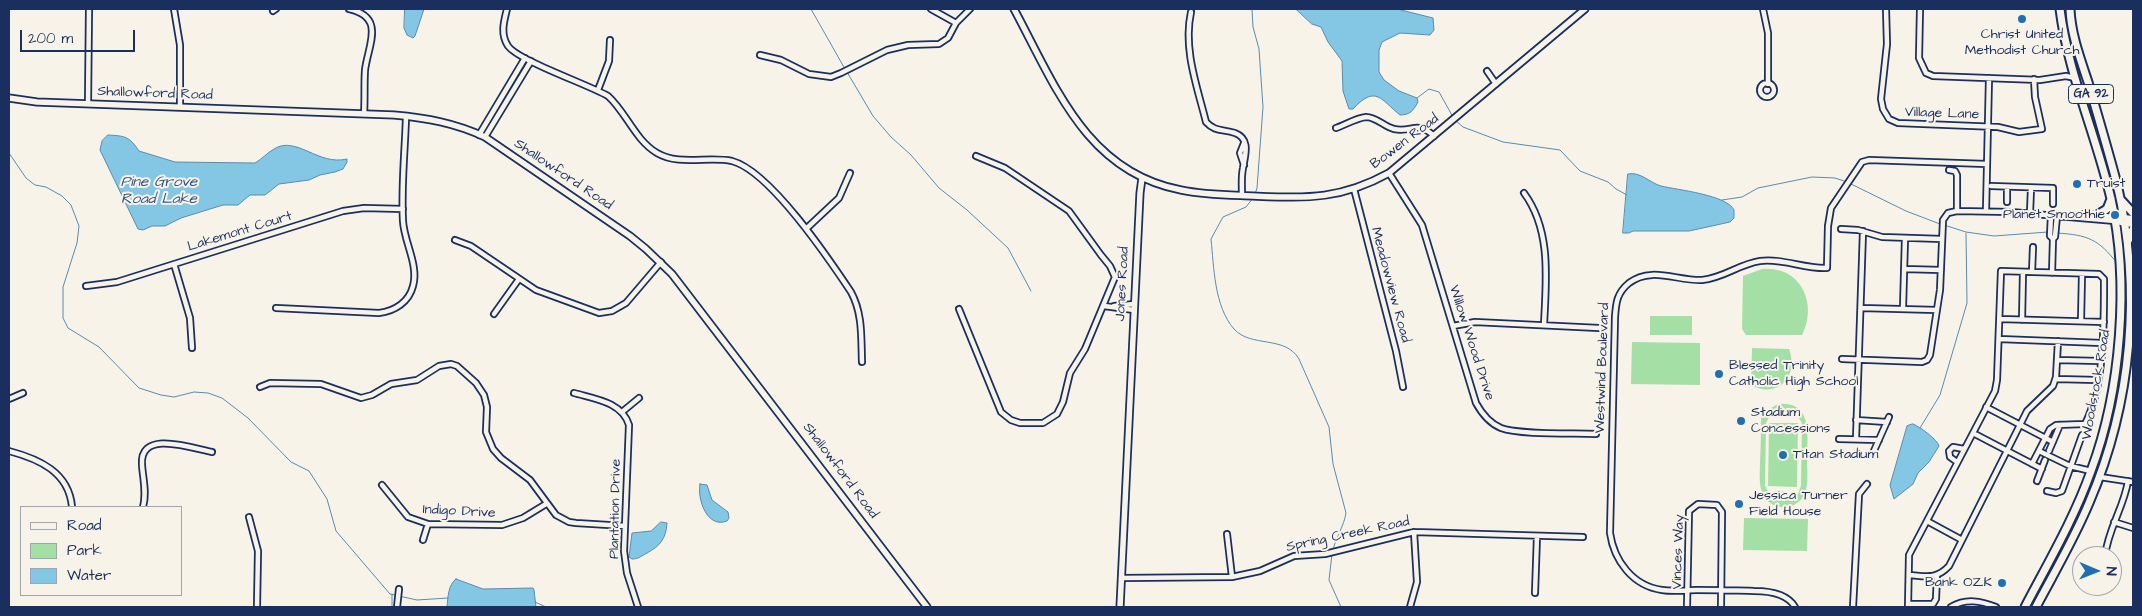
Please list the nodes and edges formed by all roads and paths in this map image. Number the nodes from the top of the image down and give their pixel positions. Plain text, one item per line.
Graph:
1 (89, 9) edge
2 (174, 9) edge
3 (349, 9) edge
4 (507, 9) edge
5 (931, 9) edge
6 (970, 9) edge
7 (1014, 9) edge
8 (1585, 9) edge
9 (1762, 9) edge
10 (1886, 9) edge
11 (1920, 9) edge
12 (2060, 9) edge
13 (2070, 9) edge
14 (357, 10) edge
15 (1191, 12) dead end
16 (956, 23) junction
17 (610, 40) dead end
18 (760, 55) dead end
19 (525, 58) junction
20 (531, 61) junction
21 (1487, 72) dead end
22 (1989, 78) junction
23 (2075, 78) junction
24 (2034, 80) junction
25 (1496, 84) junction
26 (1768, 84) dead end
27 (598, 90) junction
28 (9, 98) edge
29 (88, 104) junction
30 (180, 107) junction
31 (364, 114) junction
32 (406, 116) junction
33 (1987, 127) junction
34 (1336, 128) dead end
35 (482, 136) junction
36 (1434, 136) junction
37 (976, 156) dead end
38 (1987, 164) junction
39 (1949, 170) dead end
40 (1389, 172) junction
41 (850, 173) dead end
42 (1142, 178) junction
43 (1991, 186) dead end
44 (2007, 187) junction
45 (2031, 188) junction
46 (1354, 189) junction
47 (1524, 193) dead end
48 (1242, 196) junction
49 (2120, 197) junction
50 (2111, 199) junction
51 (2007, 202) dead end
52 (2053, 204) dead end
53 (403, 209) junction
54 (1957, 211) junction
55 (1986, 211) junction
56 (2030, 213) junction
57 (2133, 213) edge
58 (2097, 214) junction
59 (2054, 215) junction
60 (2071, 217) junction
61 (2115, 219) junction
62 (2133, 219) edge
63 (2124, 220) junction
64 (2133, 224) edge
65 (807, 228) junction
66 (1841, 229) dead end
67 (2133, 229) edge
68 (1863, 231) junction
69 (1905, 238) junction
70 (1942, 239) junction
71 (455, 240) dead end
72 (2128, 244) junction
73 (2032, 247) dead end
74 (661, 262) junction
75 (174, 264) junction
76 (1904, 270) junction
77 (1941, 270) junction
78 (2023, 272) junction
79 (2032, 272) junction
80 (2052, 273) junction
81 (2082, 274) junction
82 (519, 279) junction
83 (86, 286) dead end
84 (1104, 306) junction
85 (1134, 307) junction
86 (276, 308) dead end
87 (1861, 308) junction
88 (1903, 308) junction
89 (959, 309) dead end
90 (1937, 310) junction
91 (494, 314) dead end
92 (2000, 319) junction
93 (2022, 320) junction
94 (2081, 321) junction
95 (2104, 322) junction
96 (1544, 325) junction
97 (1453, 326) junction
98 (1599, 328) dead end
99 (1999, 340) junction
100 (2058, 341) junction
101 (2102, 343) junction
102 (2119, 344) junction
103 (2129, 345) junction
104 (192, 348) dead end
105 (1842, 359) dead end
106 (1858, 359) junction
107 (2057, 360) junction
108 (2100, 361) junction
109 (862, 362) dead end
110 (2056, 378) junction
111 (2097, 380) junction
112 (260, 386) dead end
113 (1403, 387) dead end
114 (23, 392) dead end
115 (574, 393) dead end
116 (637, 397) dead end
117 (9, 399) edge
118 (1986, 408) junction
119 (622, 412) junction
120 (1890, 416) dead end
121 (1856, 420) junction
122 (1887, 422) junction
123 (2020, 425) junction
124 (2060, 425) junction
125 (1973, 433) junction
126 (1596, 434) dead end
127 (2082, 435) dead end
128 (2046, 438) junction
129 (1838, 439) dead end
130 (1856, 439) junction
131 (1879, 440) junction
132 (2053, 442) junction
133 (1964, 449) junction
134 (9, 451) edge
135 (2006, 451) junction
136 (2039, 451) junction
137 (2049, 451) dead end
138 (212, 452) dead end
139 (1873, 453) dead end
140 (2046, 460) dead end
141 (1957, 462) junction
142 (2032, 464) junction
143 (2070, 466) junction
144 (2042, 469) junction
145 (2091, 471) junction
146 (2100, 477) junction
147 (2037, 481) dead end
148 (2131, 481) edge
149 (382, 484) dead end
150 (1866, 484) dead end
151 (2047, 491) dead end
152 (546, 504) junction
153 (72, 506) edge
154 (143, 506) edge
155 (249, 517) dead end
156 (1926, 521) junction
157 (2114, 522) junction
158 (428, 524) junction
159 (625, 526) junction
160 (2133, 528) edge
161 (1414, 532) junction
162 (1227, 534) dead end
163 (1537, 536) junction
164 (1583, 537) dead end
165 (423, 540) dead end
166 (1962, 540) junction
167 (2107, 546) edge
168 (1908, 575) junction
169 (1937, 575) junction
170 (1232, 577) junction
171 (1122, 578) junction
172 (399, 590) dead end
173 (1688, 590) junction
174 (1721, 590) junction
175 (1535, 593) dead end
176 (1908, 605) edge
177 (1923, 606) edge
178 (257, 607) edge
179 (397, 607) edge
180 (638, 607) edge
181 (927, 607) edge
182 (1120, 607) edge
183 (1410, 607) edge
184 (1687, 607) edge
185 (1721, 607) edge
186 (1795, 607) edge
187 (1853, 607) edge
188 (1951, 607) edge
189 (1996, 607) edge
190 (2025, 607) edge
191 (2036, 607) edge

1 - 29 street
2 - 30 street
3 - 14 street
4 - 19 street
5 - 16 street
6 - 16 street
7 - 42 street
8 - 25 street, Bowen Road
9 - 26 street
10 - 33 street, Village Lane
11 - 22 street
12 - 23 main road, Woodstock Road / GA 92
13 - 49 main road, Woodstock Road / GA 92
14 - 31 street
15 - 48 street
16 - 18 street
17 - 27 street
19 - 20 street
19 - 35 street
20 - 27 street
20 - 35 street
21 - 25 street
22 - 24 street
22 - 33 street, Village Lane
23 - 24 street
23 - 50 main road, Woodstock Road / GA 92
24 - 33 street, Village Lane
25 - 36 street, Bowen Road
27 - 65 street
28 - 29 street, Shallowford Road
29 - 30 street, Shallowford Road
30 - 31 street, Shallowford Road
31 - 32 street, Shallowford Road
32 - 35 street, Shallowford Road
32 - 53 street
33 - 38 street, Village Lane
34 - 36 street
35 - 74 street, Shallowford Road
36 - 40 street, Bowen Road
37 - 84 street
38 - 55 street, Village Lane
38 - 173 street, Westwind Boulevard
39 - 54 street
40 - 46 street, Bowen Road
40 - 97 street, Willow Wood Drive
41 - 65 street
42 - 48 street, Bowen Road
42 - 85 street, Jones Road
43 - 44 street
44 - 45 street
44 - 51 street
45 - 52 street
45 - 56 street
46 - 48 street, Bowen Road
46 - 113 street, Meadowview Road
47 - 96 street
49 - 57 main road
49 - 63 main road, Woodstock Road / GA 92
50 - 58 main road
50 - 61 main road, Woodstock Road / GA 92
53 - 75 street, Lakemont Court
53 - 86 street
54 - 55 street
54 - 70 street
55 - 56 street
56 - 59 street
58 - 60 street
58 - 61 street
59 - 60 street
59 - 80 street
60 - 61 street
61 - 63 main road
61 - 102 main road, Woodstock Road / GA 92
62 - 63 main road
63 - 64 main road
63 - 72 main road, Woodstock Road / GA 92
65 - 109 street
66 - 68 street
67 - 72 main road
68 - 69 street
68 - 87 street
69 - 70 street
69 - 76 street
70 - 77 street
71 - 82 street
72 - 103 main road, Woodstock Road / GA 92
73 - 79 street
74 - 82 street
74 - 181 street, Shallowford Road
75 - 83 street, Lakemont Court
75 - 104 street
76 - 77 street
76 - 88 street
77 - 90 street
78 - 79 street
78 - 92 street
78 - 93 street
79 - 80 street
80 - 81 street
81 - 94 street
81 - 95 street
82 - 91 street
84 - 85 street
84 - 89 street
85 - 171 street, Jones Road
87 - 88 street
87 - 106 street
88 - 90 street
90 - 106 street
92 - 93 street
92 - 99 street
93 - 94 street
94 - 95 street
95 - 101 street
96 - 97 street
96 - 98 street
97 - 126 street, Willow Wood Drive
99 - 100 street
99 - 118 street
100 - 101 street
100 - 107 street
101 - 108 street
102 - 103 main road
102 - 145 main road, Woodstock Road / GA 92
103 - 146 main road, Woodstock Road / GA 92
105 - 106 street
106 - 121 street
107 - 108 street
107 - 110 street
108 - 111 street
110 - 111 street
110 - 123 street
111 - 124 street
112 - 152 street
114 - 117 street
115 - 119 street
116 - 119 street
118 - 123 street
118 - 125 street
119 - 159 street, Plantation Drive
120 - 122 street
121 - 122 street
121 - 130 street
122 - 131 street
123 - 128 street
123 - 135 street
124 - 128 street
124 - 132 street
125 - 133 street
125 - 135 street
127 - 143 street
128 - 132 street
128 - 136 street
129 - 130 street
130 - 131 street
131 - 139 street
132 - 137 street
133 - 141 street
133 - 141 street
134 - 153 street
135 - 142 street
135 - 166 street
136 - 142 street
136 - 143 street
138 - 154 street
140 - 144 street
141 - 156 street
142 - 144 street
143 - 145 street
143 - 151 street
144 - 147 street
145 - 190 main road, Woodstock Road / GA 92
146 - 148 street
146 - 191 main road, Woodstock Road / GA 92
148 - 157 street
149 - 158 street, Indigo Drive
150 - 187 street
152 - 158 street, Indigo Drive
152 - 159 street
155 - 178 street
156 - 166 street
156 - 168 street
157 - 160 street
157 - 167 street
158 - 165 street
159 - 180 street, Plantation Drive
161 - 163 street, Spring Creek Road
161 - 170 street, Spring Creek Road
161 - 183 street
162 - 170 street
163 - 164 street, Spring Creek Road
163 - 175 street
166 - 169 street
168 - 169 street
168 - 176 street
169 - 177 street
170 - 171 street, Spring Creek Road
171 - 182 street, Jones Road
172 - 179 street
173 - 174 street, Westwind Boulevard
173 - 174 street, Vinces Way
173 - 184 street, Vinces Way
174 - 185 street, Vinces Way
174 - 186 street, Westwind Boulevard
176 - 177 street
188 - 189 street

